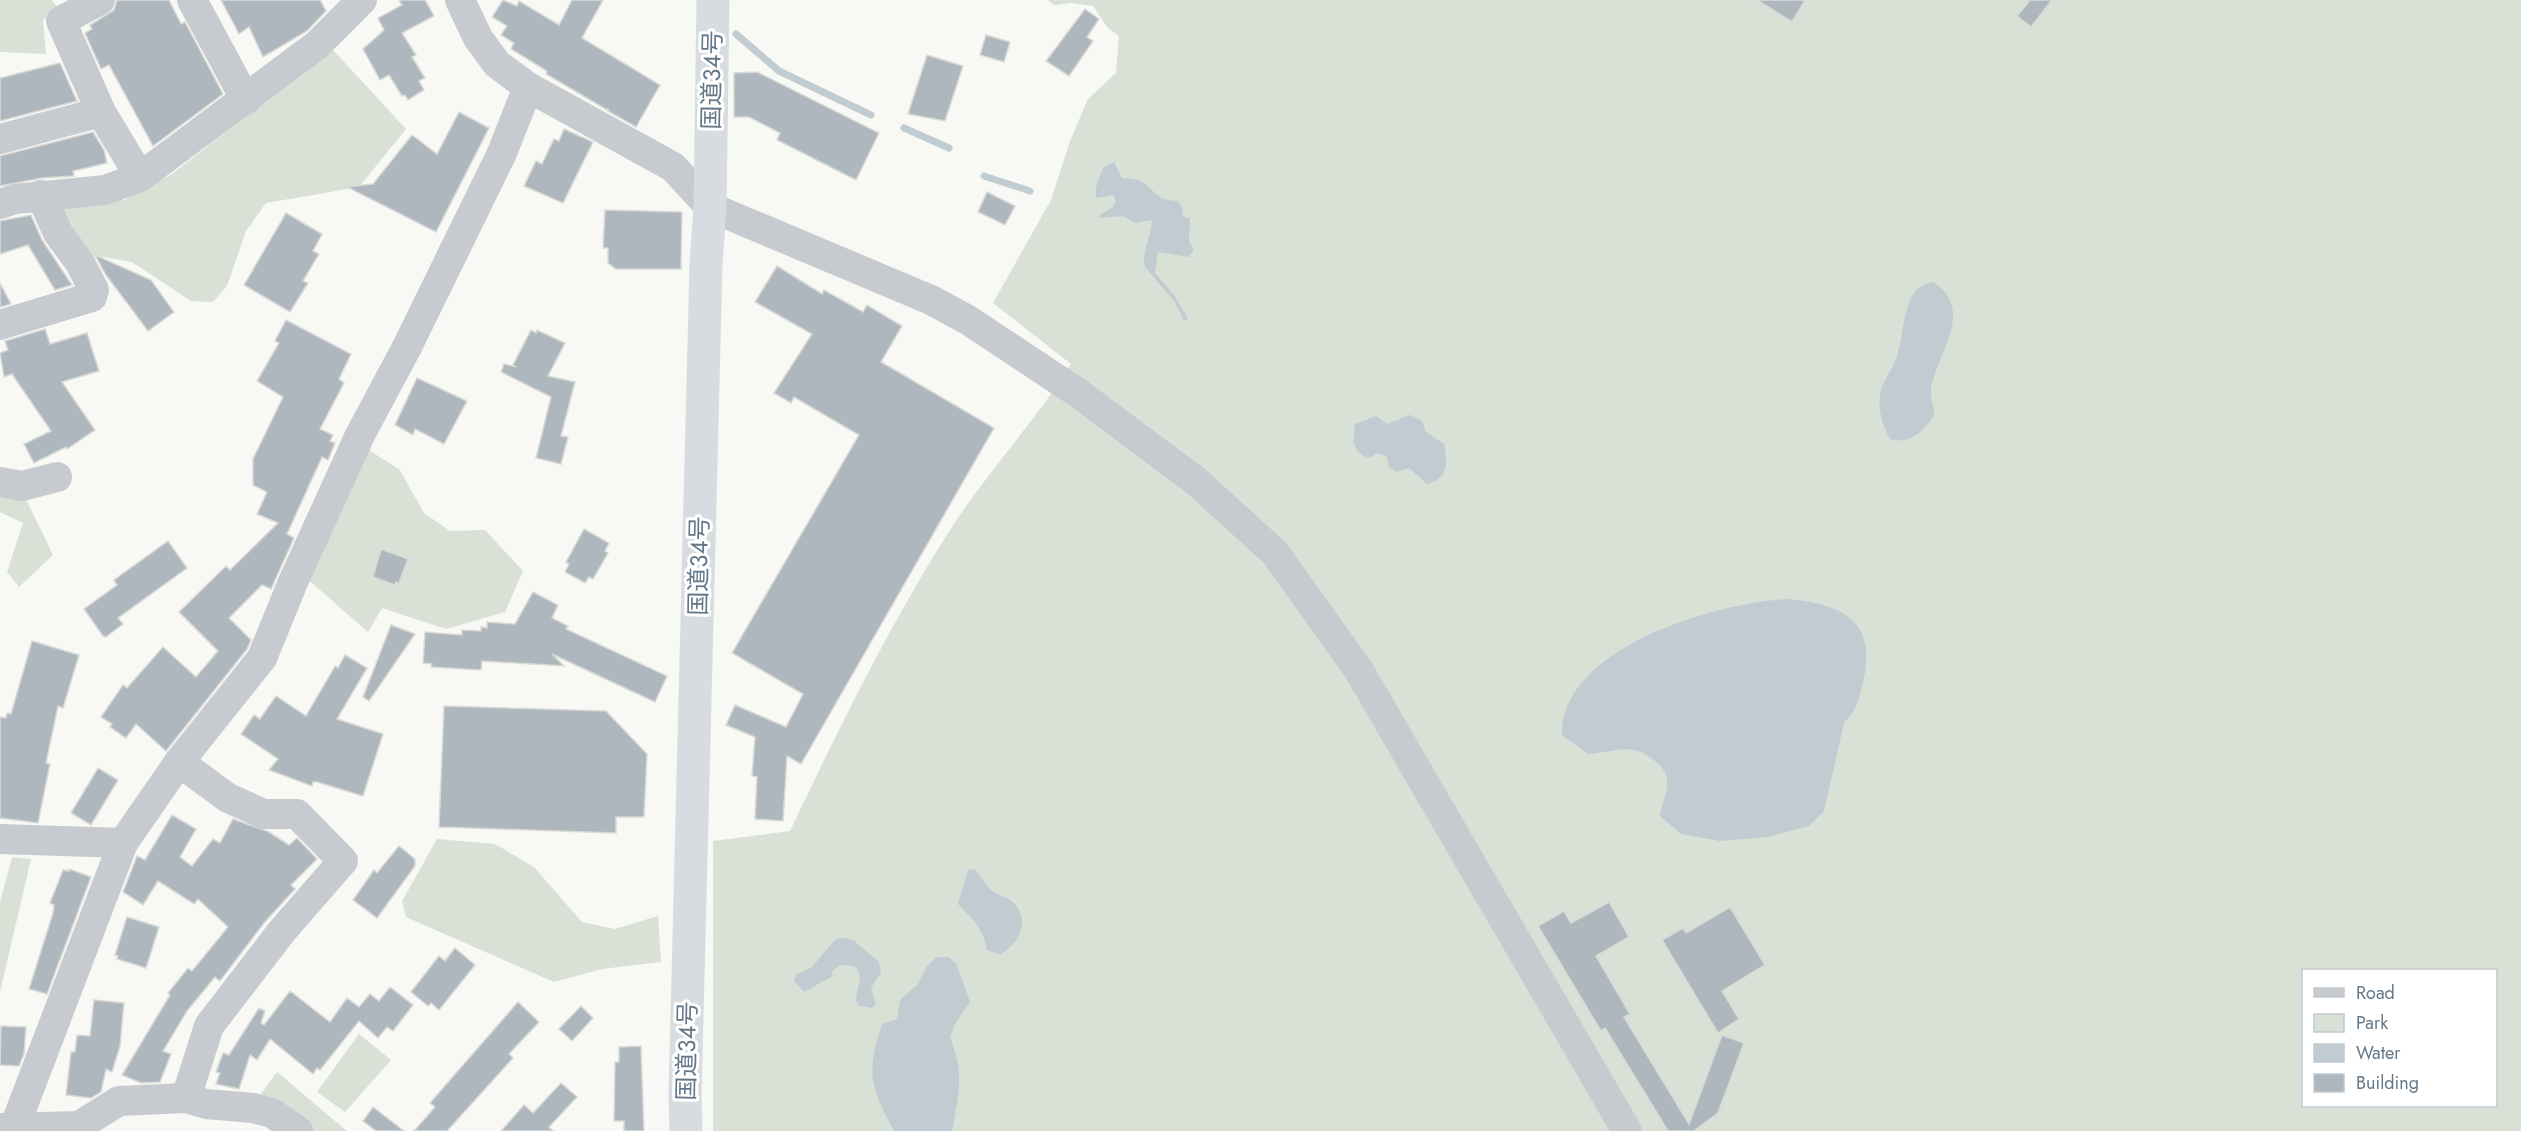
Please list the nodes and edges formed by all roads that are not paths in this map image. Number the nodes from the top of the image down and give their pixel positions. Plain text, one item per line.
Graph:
1 (100, 0) edge
2 (192, 0) edge
3 (460, 0) edge
4 (713, 0) edge
5 (353, 3) edge
6 (528, 87) junction
7 (246, 100) junction
8 (101, 112) junction
9 (0, 139) edge
10 (140, 177) junction
11 (41, 195) junction
12 (0, 204) edge
13 (710, 207) junction
14 (0, 325) edge
15 (57, 477) dead end
16 (0, 482) edge
17 (179, 762) junction
18 (0, 839) edge
19 (123, 843) junction
20 (186, 1098) junction
21 (9, 1130) edge
22 (298, 1131) edge
23 (687, 1131) edge
24 (1627, 1131) edge

1 - 8 street
2 - 7 street
3 - 6 street
4 - 13 highway, 国道34号
5 - 7 street
6 - 13 street
6 - 17 street
7 - 10 street
8 - 9 street
8 - 10 street
10 - 11 street
11 - 12 street
11 - 14 street
13 - 23 highway, 国道34号
13 - 24 street
15 - 16 street
17 - 19 street
17 - 20 street
18 - 19 street
19 - 21 street
20 - 21 street
20 - 22 street

